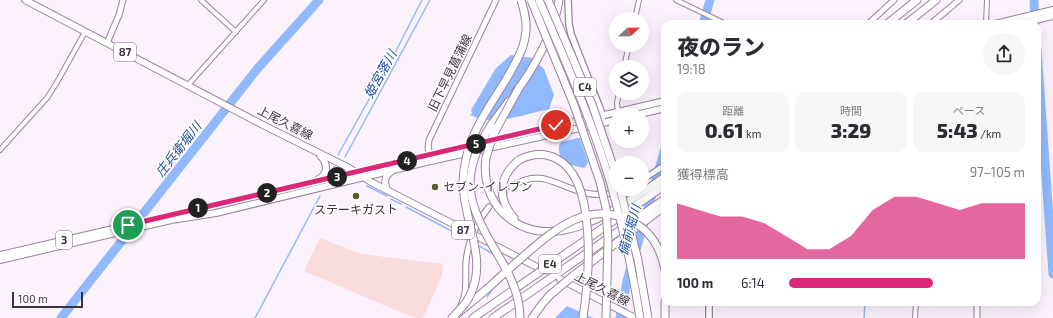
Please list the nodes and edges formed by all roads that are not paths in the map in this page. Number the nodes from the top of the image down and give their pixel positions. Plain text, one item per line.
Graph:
1 (25, 0) edge
2 (123, 0) edge
3 (201, 0) edge
4 (264, 0) edge
5 (496, 0) edge
6 (521, 0) edge
7 (531, 0) edge
8 (539, 0) edge
9 (548, 0) edge
10 (559, 0) edge
11 (568, 0) edge
12 (639, 0) edge
13 (676, 0) edge
14 (917, 0) edge
15 (936, 0) edge
16 (959, 0) edge
17 (987, 0) edge
18 (891, 1) edge
19 (1053, 10) edge
20 (636, 12) edge
21 (1041, 16) junction
22 (1053, 16) edge
23 (1028, 19) joint
24 (718, 20) edge
25 (872, 20) edge
26 (893, 20) edge
27 (911, 20) edge
28 (935, 20) edge
29 (986, 20) edge
30 (1021, 20) edge
31 (85, 32) junction
32 (236, 32) junction
33 (107, 43) junction
34 (188, 85) junction
35 (519, 88) junction
36 (661, 102) edge
37 (635, 108) edge
38 (661, 109) edge
39 (649, 112) edge
40 (609, 114) edge
41 (602, 116) junction
42 (609, 122) edge
43 (603, 123) junction
44 (0, 150) edge
45 (318, 152) junction
46 (431, 155) junction
47 (609, 156) edge
48 (661, 168) edge
49 (395, 170) junction
50 (356, 172) junction
51 (649, 175) edge
52 (363, 177) junction
53 (661, 180) edge
54 (311, 183) junction
55 (511, 186) tunnel mouth
56 (661, 188) edge
57 (387, 190) junction
58 (609, 194) edge
59 (622, 196) edge
60 (661, 202) edge
61 (489, 207) tunnel mouth
62 (661, 209) edge
63 (528, 228) junction
64 (472, 234) junction
65 (0, 254) edge
66 (661, 257) edge
67 (0, 260) edge
68 (535, 266) tunnel mouth
69 (560, 279) tunnel mouth
70 (665, 306) edge
71 (708, 306) edge
72 (916, 306) edge
73 (977, 306) edge
74 (452, 317) edge
75 (632, 317) edge
76 (473, 318) edge
77 (493, 318) edge
78 (520, 318) edge
79 (532, 318) edge
80 (583, 318) edge
81 (606, 318) edge
82 (640, 318) edge
83 (648, 318) edge
84 (665, 318) edge
85 (709, 318) edge
86 (915, 318) edge
87 (977, 318) edge

1 - 31 main road, 上尾久喜線 / 87
2 - 33 street
3 - 32 street
4 - 32 street
5 - 46 street, 旧下早見菖蒲線
6 - 74 highway, bridge
7 - 81 highway, bridge
8 - 82 highway, C4, bridge
9 - 47 highway, C4, bridge
10 - 35 highway, bridge
11 - 41 main road
12 - 20 street
13 - 24 street
14 - 26 highway
15 - 27 highway
16 - 28 street
17 - 29 street
18 - 25 street
19 - 21 main road
21 - 22 main road
21 - 23 main road
23 - 30 main road
31 - 33 main road, 上尾久喜線 / 87
31 - 44 street
32 - 34 street
33 - 34 main road, 上尾久喜線 / 87
34 - 45 main road, 上尾久喜線 / 87
35 - 63 highway, bridge
35 - 78 highway, bridge
36 - 37 main road, 3
38 - 39 main road
40 - 41 main road, 3
41 - 43 main road
41 - 46 main road, 3
42 - 43 main road, 3
43 - 49 main road, 3
45 - 50 main road, 上尾久喜線 / 87
45 - 54 main road
46 - 50 main road, 3
48 - 51 street
49 - 52 main road, 3
49 - 57 main road
50 - 52 main road, 上尾久喜線 / 87
50 - 54 main road, 3
52 - 57 main road, 上尾久喜線 / 87
52 - 67 main road, 3
53 - 63 highway
54 - 65 main road, 3
55 - 58 street
56 - 76 highway, E4
57 - 64 main road, 上尾久喜線 / 87
59 - 83 highway, bridge
60 - 77 highway, E4, bridge
61 - 64 street
62 - 79 highway, bridge
63 - 80 highway, bridge
64 - 68 main road, 上尾久喜線 / 87
64 - 74 street
66 - 74 highway, bridge
69 - 75 main road, 上尾久喜線
70 - 84 highway
71 - 85 main road
72 - 86 street
73 - 87 street

